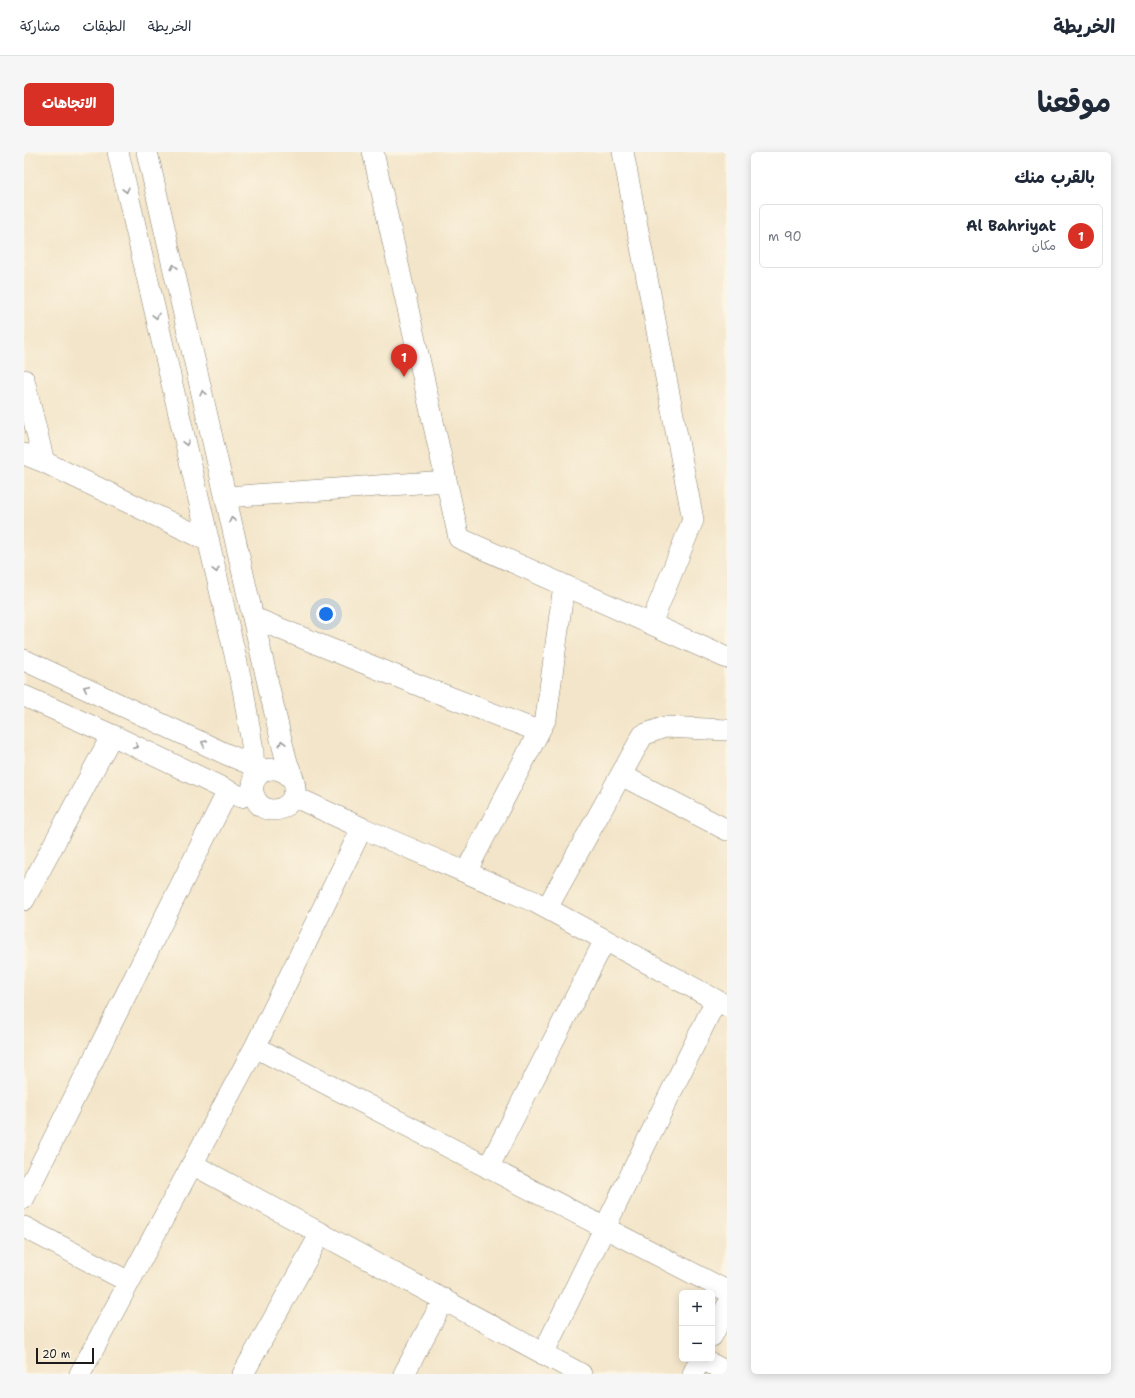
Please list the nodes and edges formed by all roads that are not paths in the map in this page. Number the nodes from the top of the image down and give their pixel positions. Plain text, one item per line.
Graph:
1 (118, 152) edge
2 (147, 152) edge
3 (373, 152) edge
4 (623, 152) edge
5 (24, 380) edge
6 (24, 454) edge
7 (44, 462) junction
8 (446, 481) junction
9 (227, 497) junction
10 (209, 540) junction
11 (564, 585) junction
12 (254, 618) junction
13 (651, 624) junction
14 (727, 658) edge
15 (24, 660) edge
16 (24, 696) edge
17 (727, 730) edge
18 (538, 731) junction
19 (112, 735) junction
20 (251, 737) junction
21 (226, 754) junction
22 (258, 773) junction
23 (621, 775) junction
24 (293, 788) junction
25 (228, 791) junction
26 (261, 806) junction
27 (362, 828) junction
28 (727, 830) edge
29 (466, 872) junction
30 (24, 900) edge
31 (547, 908) junction
32 (605, 940) junction
33 (722, 1003) edge
34 (255, 1047) junction
35 (192, 1164) junction
36 (488, 1168) junction
37 (24, 1198) edge
38 (24, 1227) edge
39 (605, 1228) junction
40 (321, 1233) junction
41 (129, 1282) junction
42 (727, 1291) edge
43 (444, 1300) junction
44 (727, 1306) edge
45 (715, 1330) edge
46 (543, 1354) junction
47 (699, 1362) edge
48 (707, 1362) edge
49 (727, 1372) edge
50 (80, 1374) edge
51 (243, 1374) edge
52 (404, 1374) edge
53 (581, 1374) edge
54 (692, 1374) edge

1 -> 10 street
9 -> 2 street
3 - 8 street
4 - 13 street
5 - 7 street
6 - 7 street
7 - 10 street
8 - 9 street
8 - 11 street
12 -> 9 street
10 -> 20 street
11 - 13 street
11 - 18 street
12 - 18 street
24 -> 12 street
13 - 14 street
21 -> 15 street
16 - 19 street
17 - 23 street
18 - 29 street
19 -> 25 street
19 - 30 street
20 - 21 street
20 - 22 street
21 - 22 street
22 - 24 street
22 - 26 street
23 - 28 street
23 - 31 street
24 - 26 street
24 - 27 street
25 - 26 street
25 - 37 street
27 - 29 street
27 - 34 street
29 - 31 street
31 - 32 street
32 - 33 street
32 - 36 street
33 - 39 street
34 - 35 street
34 - 36 street
35 - 40 street
35 - 41 street
36 - 39 street
38 - 41 street
39 - 42 street
39 - 46 street
40 - 43 street
40 - 51 street
41 - 50 street
43 - 46 street
43 - 52 street
44 - 45 street
46 - 53 street
47 - 54 street
48 - 49 street

